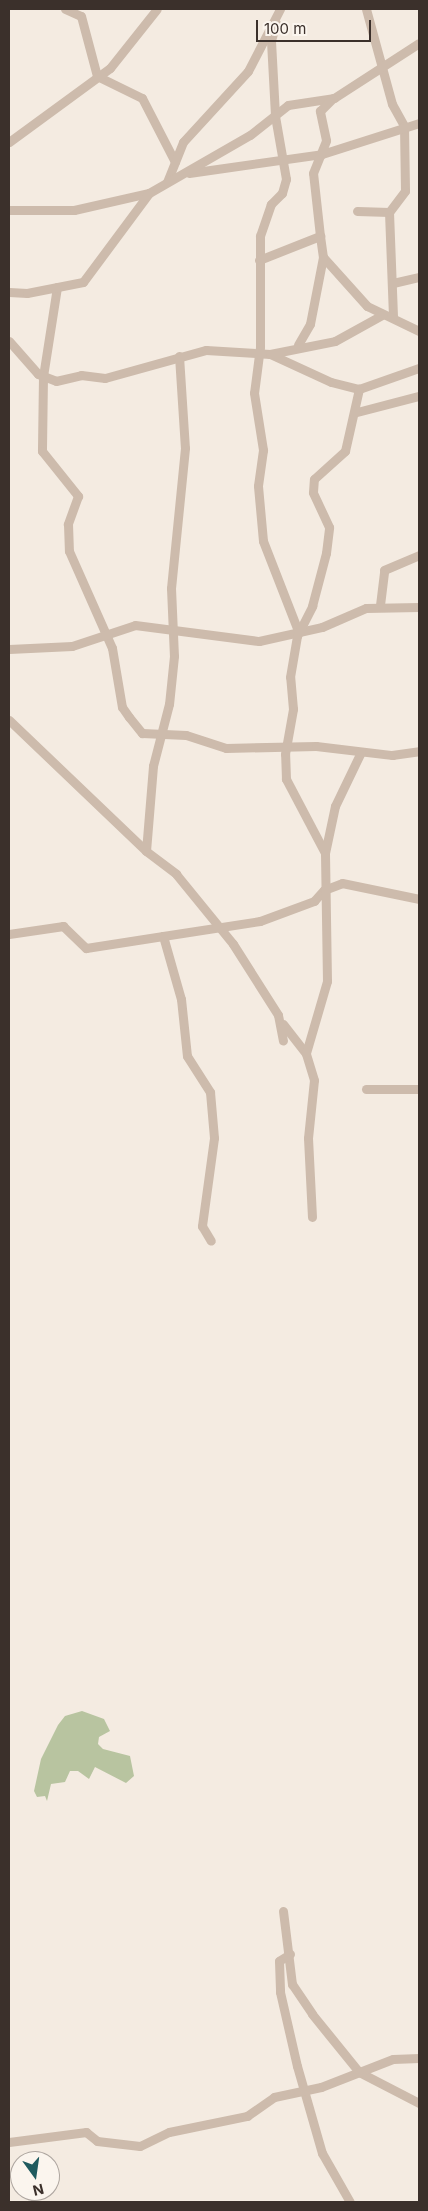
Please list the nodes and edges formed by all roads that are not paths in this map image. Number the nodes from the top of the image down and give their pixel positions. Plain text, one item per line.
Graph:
1 (65, 9) edge
2 (157, 9) edge
3 (280, 9) edge
4 (366, 9) edge
5 (276, 22) junction
6 (419, 43) edge
7 (384, 68) junction
8 (97, 76) junction
9 (334, 98) junction
10 (275, 116) junction
11 (419, 123) edge
12 (404, 126) junction
13 (9, 142) edge
14 (322, 154) junction
15 (281, 157) junction
16 (175, 162) junction
17 (181, 174) junction
18 (167, 182) junction
19 (149, 193) junction
20 (9, 210) edge
21 (356, 211) dead end
22 (389, 212) junction
23 (320, 236) junction
24 (323, 256) junction
25 (259, 260) junction
26 (419, 277) edge
27 (393, 282) junction
28 (57, 287) junction
29 (9, 292) edge
30 (382, 315) junction
31 (393, 317) junction
32 (419, 331) edge
33 (9, 341) edge
34 (298, 345) junction
35 (260, 353) junction
36 (270, 354) junction
37 (179, 356) junction
38 (419, 368) edge
39 (43, 376) junction
40 (359, 389) junction
41 (419, 396) edge
42 (357, 412) junction
43 (419, 555) edge
44 (380, 605) junction
45 (419, 607) edge
46 (169, 630) junction
47 (298, 631) junction
48 (105, 633) junction
49 (9, 648) edge
50 (9, 720) edge
51 (161, 734) junction
52 (286, 747) junction
53 (419, 751) edge
54 (361, 752) junction
55 (146, 851) junction
56 (325, 852) junction
57 (324, 890) junction
58 (419, 898) edge
59 (220, 927) junction
60 (9, 934) edge
61 (163, 936) junction
62 (283, 1024) junction
63 (283, 1041) dead end
64 (306, 1053) junction
65 (366, 1088) dead end
66 (419, 1089) edge
67 (312, 1217) dead end
68 (211, 1241) dead end
69 (283, 1911) dead end
70 (290, 1954) junction
71 (419, 2058) edge
72 (359, 2072) junction
73 (306, 2090) junction
74 (419, 2103) edge
75 (9, 2142) edge
76 (350, 2202) edge

1 - 8 street
2 - 8 street
3 - 5 street
4 - 7 street
5 - 10 street
5 - 16 street
6 - 7 street
7 - 9 street
7 - 12 street
8 - 13 street
8 - 16 street
9 - 10 street
9 - 14 street
10 - 15 street
10 - 17 street
11 - 12 street
12 - 14 street
12 - 22 street
14 - 15 street
14 - 23 street
15 - 17 street
15 - 25 street
16 - 18 street
17 - 18 street
18 - 19 street
19 - 20 street
19 - 28 street
21 - 22 street
22 - 27 street
23 - 24 street
23 - 25 street
24 - 30 street
24 - 34 street
25 - 35 street
26 - 27 street
27 - 31 street
28 - 29 street
28 - 39 street
30 - 31 street
30 - 34 street
31 - 32 street
33 - 39 street
34 - 36 street
35 - 36 street
35 - 37 street
35 - 47 street
36 - 40 street
37 - 39 street
37 - 46 street
38 - 40 street
39 - 48 street
40 - 42 street
41 - 42 street
42 - 47 street
43 - 44 street
44 - 45 street
44 - 47 street
46 - 47 street
46 - 48 street
46 - 51 street
47 - 52 street
48 - 49 street
48 - 51 street
50 - 55 street
51 - 52 street
51 - 55 street
52 - 54 street
52 - 56 street
53 - 54 street
54 - 56 street
55 - 59 street
56 - 57 street
57 - 58 street
57 - 59 street
57 - 64 street
59 - 61 street
59 - 62 street
60 - 61 street
61 - 68 street
62 - 63 street
62 - 64 street
64 - 67 street
65 - 66 street
69 - 70 street
70 - 72 street
70 - 73 street
71 - 72 street
72 - 73 street
72 - 74 street
73 - 75 street
73 - 76 street

